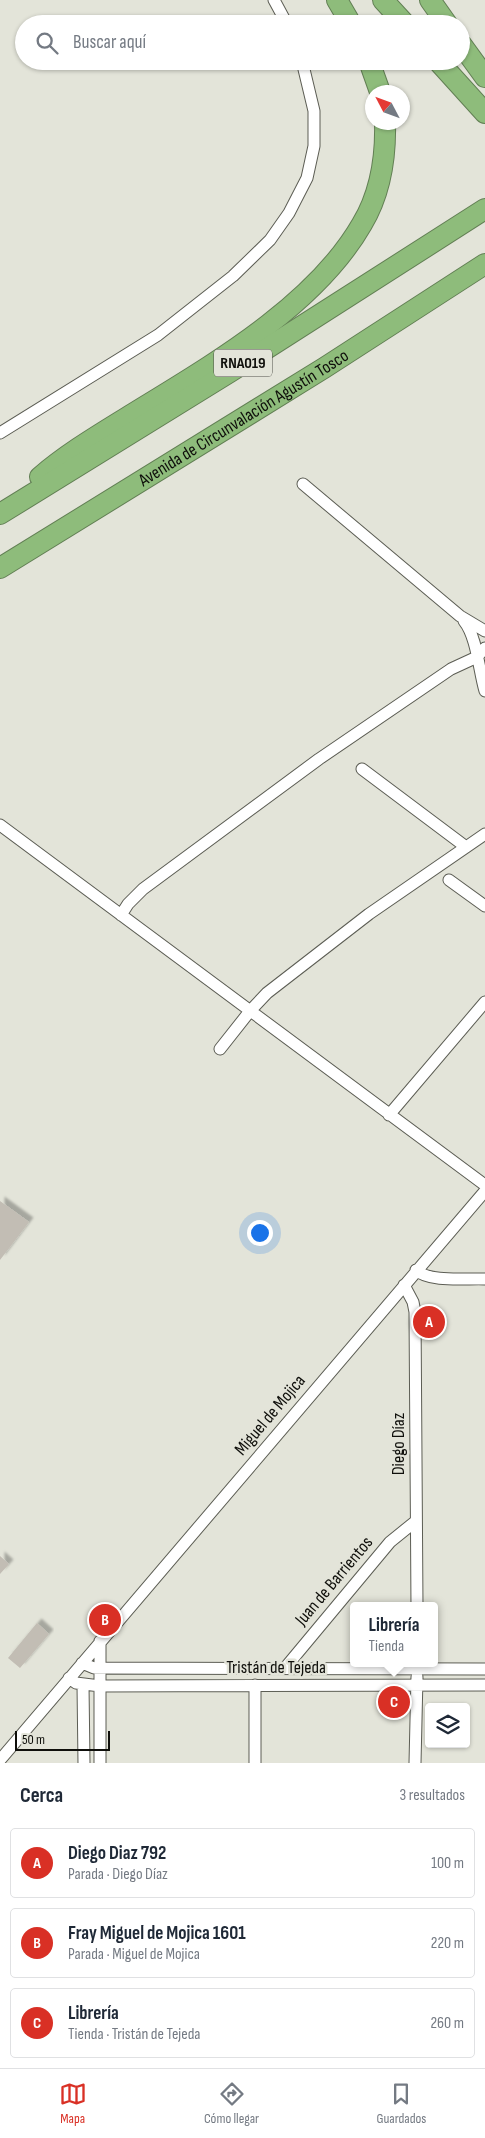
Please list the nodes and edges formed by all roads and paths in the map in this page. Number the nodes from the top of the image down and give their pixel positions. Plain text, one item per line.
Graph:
1 (274, 0) edge
2 (337, 0) edge
3 (384, 0) edge
4 (430, 0) edge
5 (282, 15) edge
6 (346, 15) edge
7 (397, 15) edge
8 (441, 15) edge
9 (470, 56) edge
10 (304, 70) edge
11 (372, 70) edge
12 (446, 70) edge
13 (485, 77) edge
14 (378, 85) edge
15 (485, 113) edge
16 (385, 130) edge
17 (485, 209) edge
18 (485, 264) edge
19 (0, 433) edge
20 (303, 484) dead end
21 (0, 513) edge
22 (0, 568) edge
23 (460, 616) junction
24 (485, 631) edge
25 (481, 652) edge
26 (451, 669) junction
27 (484, 686) edge
28 (362, 769) dead end
29 (0, 825) edge
30 (485, 834) edge
31 (466, 847) junction
32 (450, 880) dead end
33 (485, 906) edge
34 (121, 915) junction
35 (485, 1002) edge
36 (250, 1011) junction
37 (220, 1049) dead end
38 (389, 1114) junction
39 (485, 1185) edge
40 (485, 1191) edge
41 (416, 1270) junction
42 (485, 1279) edge
43 (404, 1285) junction
44 (416, 1522) junction
45 (417, 1602) edge
46 (100, 1641) junction
47 (82, 1663) junction
48 (351, 1667) edge
49 (417, 1667) edge
50 (434, 1667) edge
51 (100, 1668) junction
52 (285, 1668) junction
53 (485, 1670) edge
54 (70, 1678) junction
55 (416, 1684) junction
56 (83, 1685) junction
57 (256, 1685) junction
58 (485, 1685) edge
59 (100, 1686) junction
60 (0, 1760) edge
61 (84, 1763) edge
62 (100, 1763) edge
63 (255, 1763) edge
64 (415, 1763) edge

1 - 5 street
2 - 6 highway
3 - 7 highway
4 - 8 highway
9 - 13 highway
10 - 19 street
11 - 14 highway
12 - 15 highway
16 - 21 highway
17 - 21 highway, RNA019
18 - 22 highway, Avenida de Circunvalación Agustín Tosco / RNA019
20 - 23 street
23 - 24 street
23 - 25 street
25 - 26 street
25 - 27 street
26 - 27 street
26 - 34 street
28 - 31 street
29 - 34 street
30 - 31 street
31 - 36 street
32 - 33 street
34 - 36 street
35 - 38 street
36 - 37 street
36 - 38 street
38 - 39 street
40 - 41 street, Miguel de Mojica
41 - 42 street
41 - 43 street, Miguel de Mojica
43 - 44 street, Diego Díaz
43 - 46 street, Miguel de Mojica
44 - 45 street, Diego Díaz
44 - 52 street, Juan de Barrientos
46 - 47 street, Miguel de Mojica
46 - 51 street
47 - 51 street, Tristán de Tejeda
47 - 54 street, Miguel de Mojica
48 - 52 street, Tristán de Tejeda
49 - 55 street
50 - 53 street, Tristán de Tejeda
51 - 52 street, Tristán de Tejeda
51 - 59 street
54 - 56 street, Tristán de Tejeda
54 - 60 street
55 - 57 street, Tristán de Tejeda
55 - 58 street, Tristán de Tejeda
55 - 64 street
56 - 59 street, Tristán de Tejeda
56 - 61 street
57 - 59 street, Tristán de Tejeda
57 - 63 street
59 - 62 street

